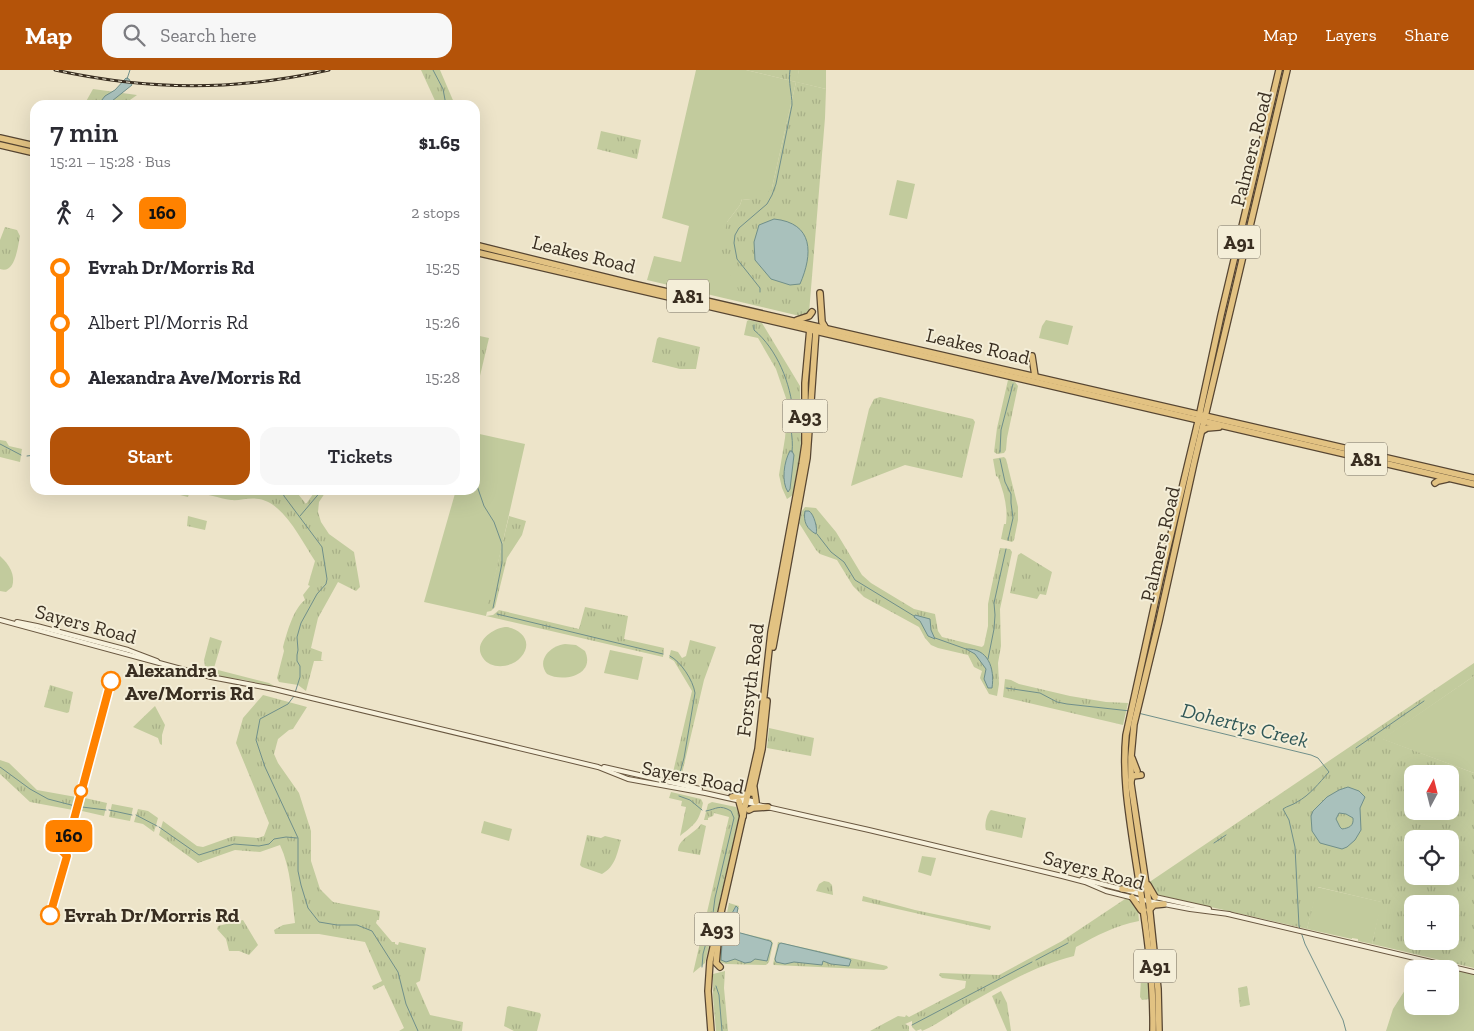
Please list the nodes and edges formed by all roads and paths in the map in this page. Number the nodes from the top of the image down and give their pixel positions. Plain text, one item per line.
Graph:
1 (1279, 70) edge
2 (1287, 70) edge
3 (0, 138) edge
4 (0, 145) edge
5 (30, 147) edge
6 (27, 148) junction
7 (30, 150) edge
8 (1252, 199) junction
9 (480, 246) edge
10 (480, 253) edge
11 (512, 253) junction
12 (510, 261) junction
13 (820, 293) dead end
14 (812, 312) dead end
15 (795, 320) junction
16 (825, 327) junction
17 (811, 328) junction
18 (834, 336) junction
19 (881, 340) junction
20 (815, 342) junction
21 (886, 348) junction
22 (1032, 356) dead end
23 (1035, 376) junction
24 (1026, 377) junction
25 (1209, 399) junction
26 (1202, 405) junction
27 (1179, 410) junction
28 (1188, 418) junction
29 (1202, 418) junction
30 (1215, 418) junction
31 (1226, 427) junction
32 (1202, 431) junction
33 (1194, 442) junction
34 (1436, 465) dead end
35 (1423, 467) junction
36 (1474, 478) edge
37 (1449, 479) junction
38 (1434, 483) dead end
39 (1474, 484) edge
40 (1160, 580) junction
41 (1167, 582) junction
42 (0, 619) edge
43 (773, 633) junction
44 (1136, 702) junction
45 (1131, 724) junction
46 (512, 746) junction
47 (760, 749) junction
48 (1131, 751) junction
49 (582, 762) junction
50 (598, 767) junction
51 (1127, 771) junction
52 (639, 776) junction
53 (1131, 780) junction
54 (637, 781) junction
55 (709, 794) junction
56 (732, 797) joint
57 (739, 801) junction
58 (749, 802) junction
59 (768, 807) joint
60 (743, 818) junction
61 (870, 830) junction
62 (1037, 869) junction
63 (1145, 879) junction
64 (1139, 883) junction
65 (1122, 889) junction
66 (1141, 896) junction
67 (1132, 897) junction
68 (1154, 897) junction
69 (1148, 898) junction
70 (1164, 904) junction
71 (1149, 910) junction
72 (1229, 914) junction
73 (1143, 915) junction
74 (718, 942) junction
75 (720, 966) dead end
76 (1474, 972) edge
77 (713, 1031) edge
78 (1153, 1031) edge
79 (1159, 1031) edge

1 - 8 highway, Palmers Road / A91
2 - 8 highway, Palmers Road / A91
3 - 6 highway
4 - 6 highway
5 - 6 highway
6 - 7 highway
8 - 25 highway, Palmers Road / A91
8 - 26 highway, Palmers Road / A91
9 - 11 highway, Leakes Road / A81
10 - 12 highway, Leakes Road / A81
11 - 12 highway
11 - 15 highway, Leakes Road / A81
12 - 17 highway, Leakes Road / A81
13 - 16 highway
14 - 15 highway
15 - 17 highway, Leakes Road / A81
16 - 17 highway, Leakes Road / A81
16 - 19 highway, Leakes Road / A81
17 - 18 highway, Leakes Road / A81
17 - 20 highway, Forsyth Road / A93
17 - 43 highway, Forsyth Road / A93
18 - 20 highway
18 - 21 highway, Leakes Road / A81
19 - 21 highway
19 - 24 highway, Leakes Road / A81
20 - 43 highway, Forsyth Road / A93
21 - 24 highway, Leakes Road / A81
22 - 23 highway
23 - 24 highway, Leakes Road / A81
23 - 27 highway, Leakes Road / A81
24 - 28 highway, Leakes Road / A81
25 - 29 highway, Palmers Road / A91
25 - 30 highway
26 - 27 highway
26 - 29 highway, Palmers Road / A91
27 - 29 highway, Leakes Road / A81
28 - 29 highway, Leakes Road / A81
28 - 33 highway
29 - 30 highway, Leakes Road / A81
29 - 31 highway, Leakes Road / A81
29 - 32 highway, Palmers Road / A91
29 - 33 highway, Palmers Road / A91
30 - 35 highway, Leakes Road / A81
31 - 32 highway
31 - 37 highway, Leakes Road / A81
32 - 41 highway, Palmers Road / A91
33 - 40 highway, Palmers Road / A91
34 - 35 highway
35 - 36 highway, Leakes Road / A81
37 - 38 highway
37 - 39 highway, Leakes Road / A81
40 - 41 highway
40 - 44 highway, Palmers Road / A91
41 - 44 highway, Palmers Road / A91
42 - 46 main road, Sayers Road
43 - 47 highway, Forsyth Road / A93
44 - 45 highway, Palmers Road / A91
45 - 48 highway, Palmers Road / A91
45 - 51 highway, Palmers Road / A91
46 - 49 main road, Sayers Road
46 - 50 main road, Sayers Road
47 - 58 highway, Forsyth Road / A93
47 - 58 highway, Forsyth Road / A93
48 - 51 highway, Palmers Road / A91
48 - 53 highway
49 - 50 main road
49 - 52 main road, Sayers Road
50 - 54 main road, Sayers Road
51 - 53 highway, Palmers Road / A91
51 - 64 highway, Palmers Road / A91
52 - 54 main road
52 - 55 main road, Sayers Road
53 - 63 highway, Palmers Road / A91
54 - 55 main road, Sayers Road
55 - 56 main road, Sayers Road
55 - 57 main road, Sayers Road
56 - 58 highway
57 - 58 main road, Sayers Road
57 - 60 highway
58 - 59 highway
58 - 60 highway, Forsyth Road / A93
58 - 61 main road, Sayers Road
58 - 74 highway, Forsyth Road / A93
59 - 61 main road, Sayers Road
60 - 77 highway, Forsyth Road / A93
61 - 62 main road, Sayers Road
62 - 65 main road, Sayers Road
62 - 67 main road, Sayers Road
63 - 68 highway
63 - 69 highway, Palmers Road / A91
64 - 65 highway
64 - 66 highway, Palmers Road / A91
65 - 66 main road, Sayers Road
66 - 67 main road, Sayers Road
66 - 69 main road, Sayers Road
66 - 73 highway, Palmers Road / A91
67 - 73 highway
68 - 69 main road, Sayers Road
68 - 72 main road, Sayers Road
69 - 70 main road, Sayers Road
69 - 71 highway, Palmers Road / A91
70 - 71 highway
70 - 72 main road, Sayers Road
71 - 79 highway, Palmers Road / A91
72 - 76 main road, Sayers Road
73 - 78 highway, Palmers Road / A91
74 - 75 highway
74 - 77 highway, Forsyth Road / A93

